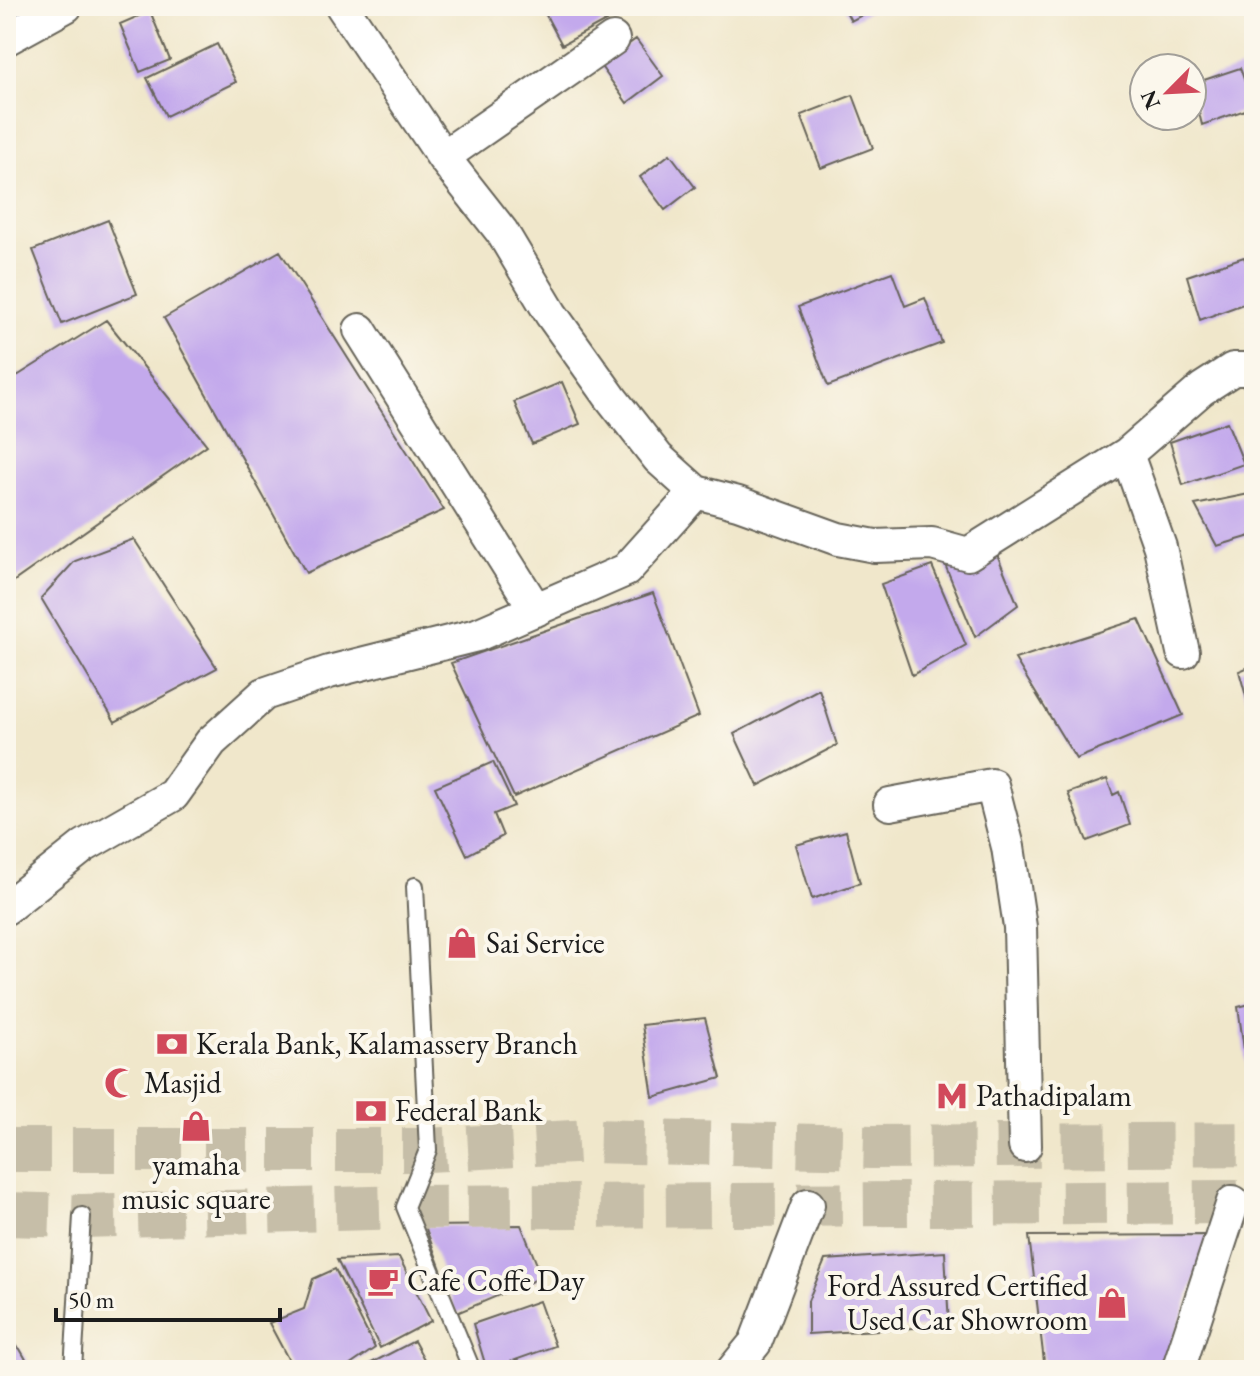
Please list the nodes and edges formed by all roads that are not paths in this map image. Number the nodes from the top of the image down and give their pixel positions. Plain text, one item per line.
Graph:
1 (66, 6) edge
2 (342, 6) edge
3 (6, 39) edge
4 (613, 39) dead end
5 (443, 157) junction
6 (360, 330) dead end
7 (1254, 369) edge
8 (1127, 454) junction
9 (696, 492) junction
10 (536, 610) junction
11 (1183, 652) dead end
12 (890, 804) dead end
13 (415, 886) dead end
14 (6, 908) edge
15 (1025, 1146) dead end
16 (1233, 1202) dead end
17 (808, 1205) dead end
18 (82, 1216) dead end
19 (73, 1370) edge
20 (472, 1370) edge
21 (733, 1370) edge
22 (1178, 1370) edge

1 - 3 street
2 - 5 street
4 - 5 street
5 - 9 street
6 - 10 street
7 - 8 street
8 - 9 street
8 - 11 street
9 - 10 street
10 - 14 street
12 - 15 street
13 - 20 lane
16 - 22 street
17 - 21 street
18 - 19 lane

